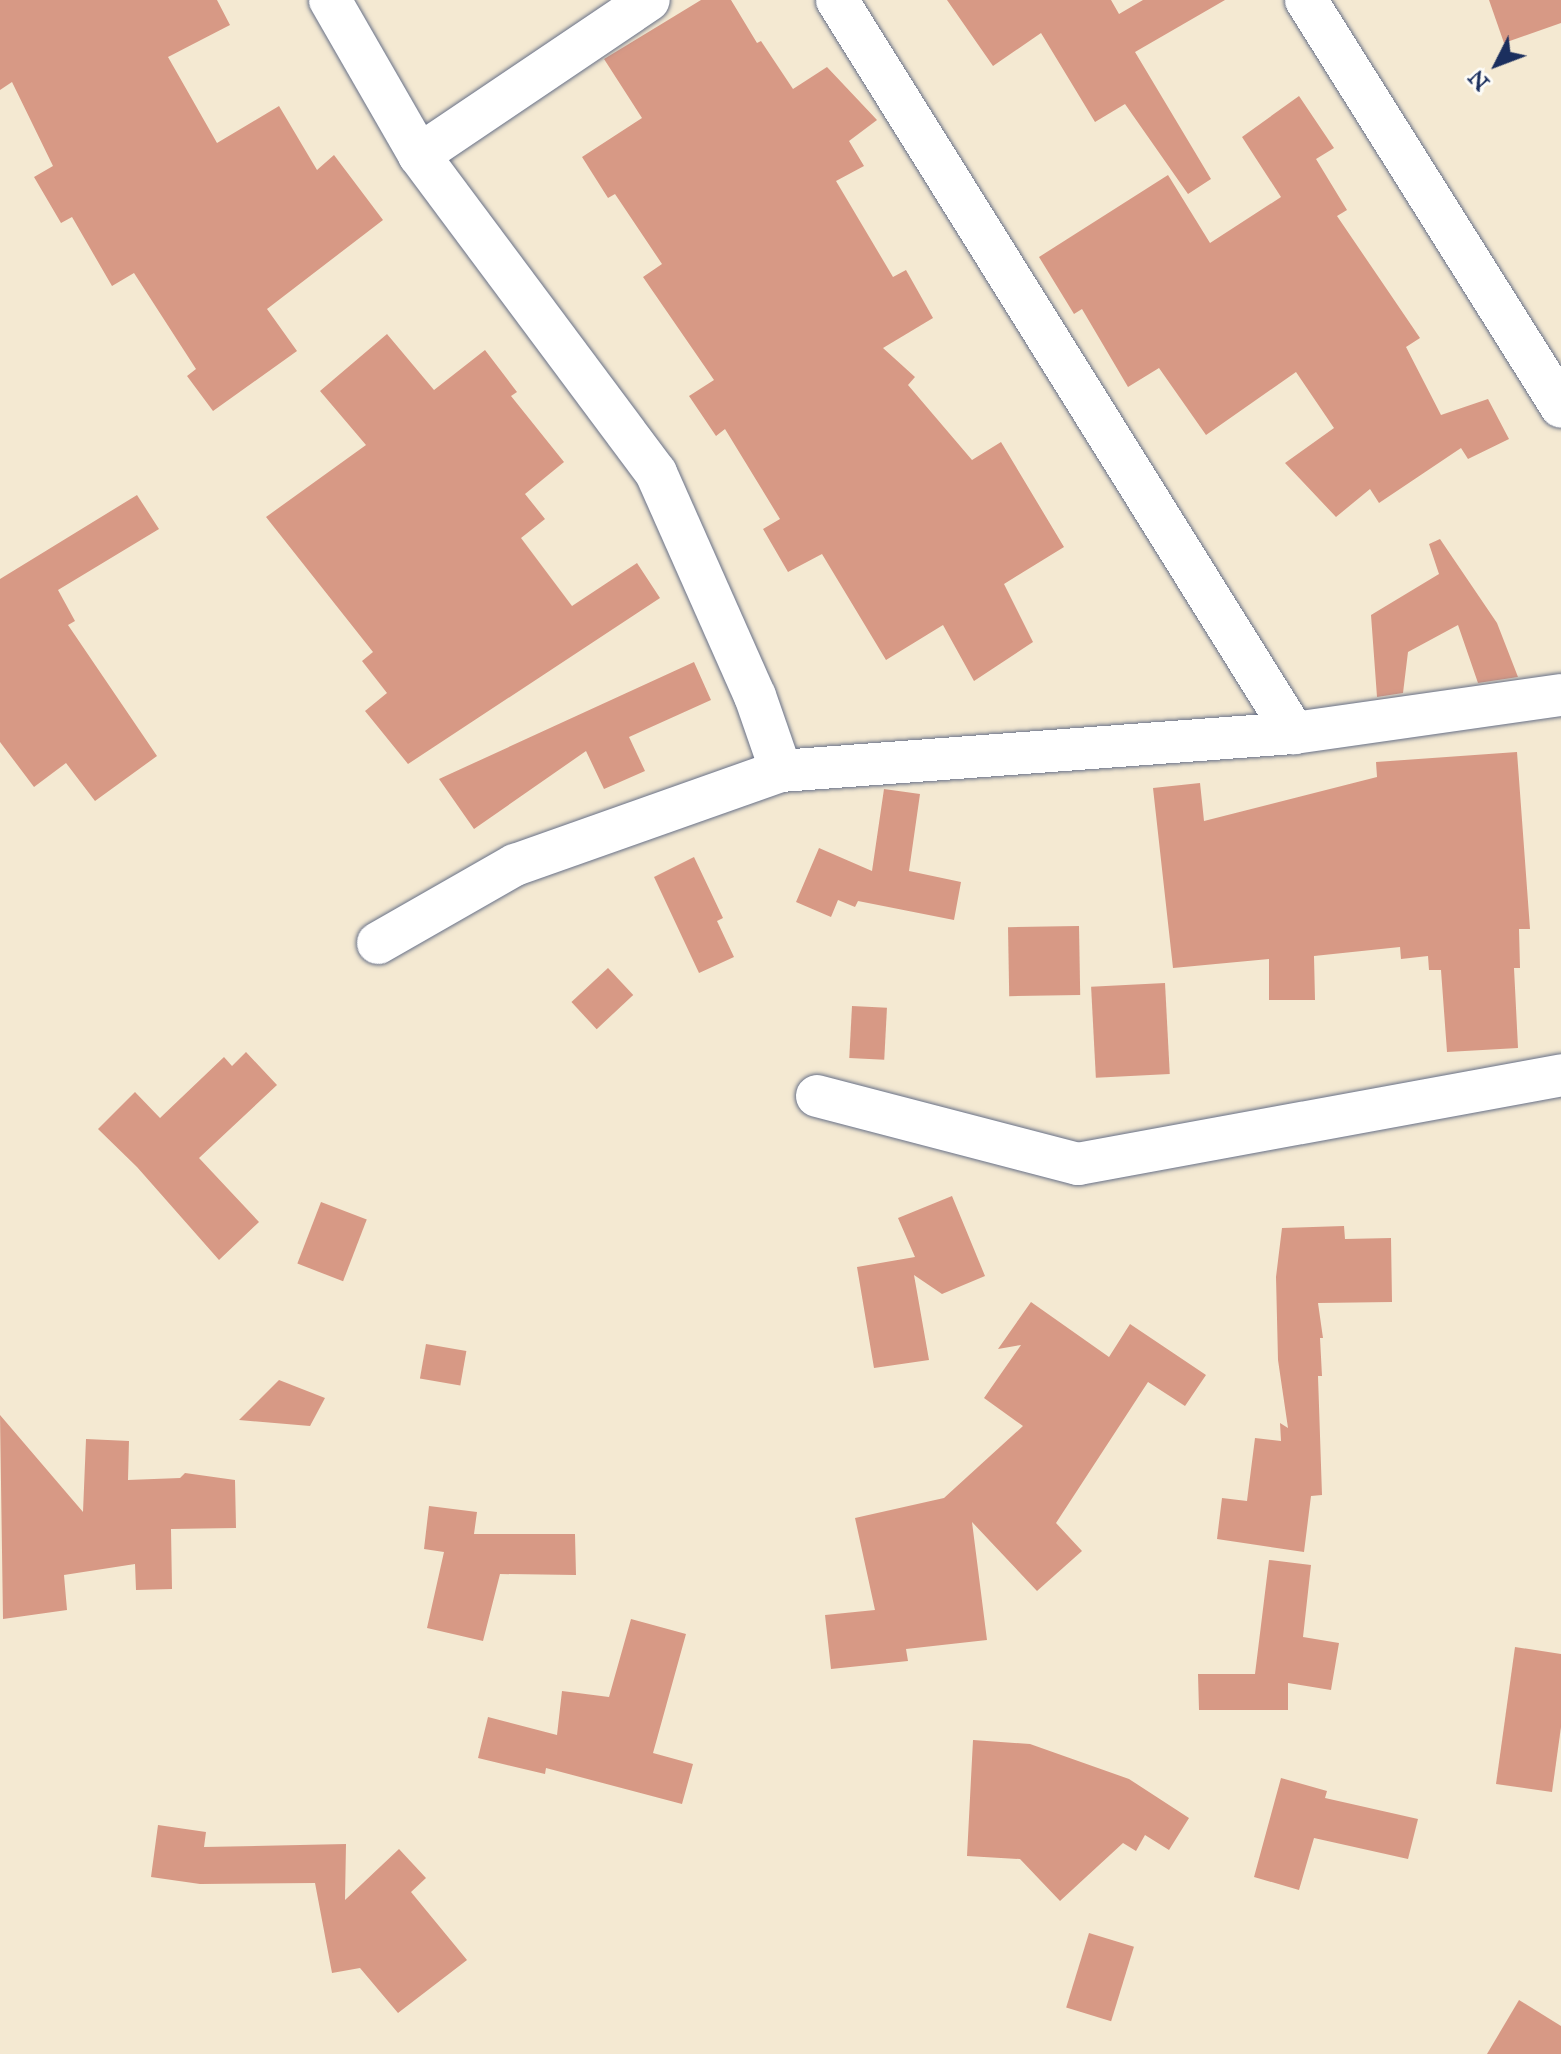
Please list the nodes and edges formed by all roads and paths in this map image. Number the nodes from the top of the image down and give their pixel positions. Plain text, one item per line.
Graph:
1 (330, 0) edge
2 (649, 0) edge
3 (837, 0) edge
4 (1306, 0) edge
5 (419, 155) junction
6 (1561, 407) edge
7 (1561, 695) edge
8 (1294, 733) junction
9 (781, 771) junction
10 (378, 943) dead end
11 (1561, 1075) edge
12 (817, 1096) dead end

1 - 5 street
2 - 5 street
3 - 8 street
4 - 6 street
5 - 9 street
7 - 8 street
8 - 9 street
9 - 10 street
11 - 12 street

